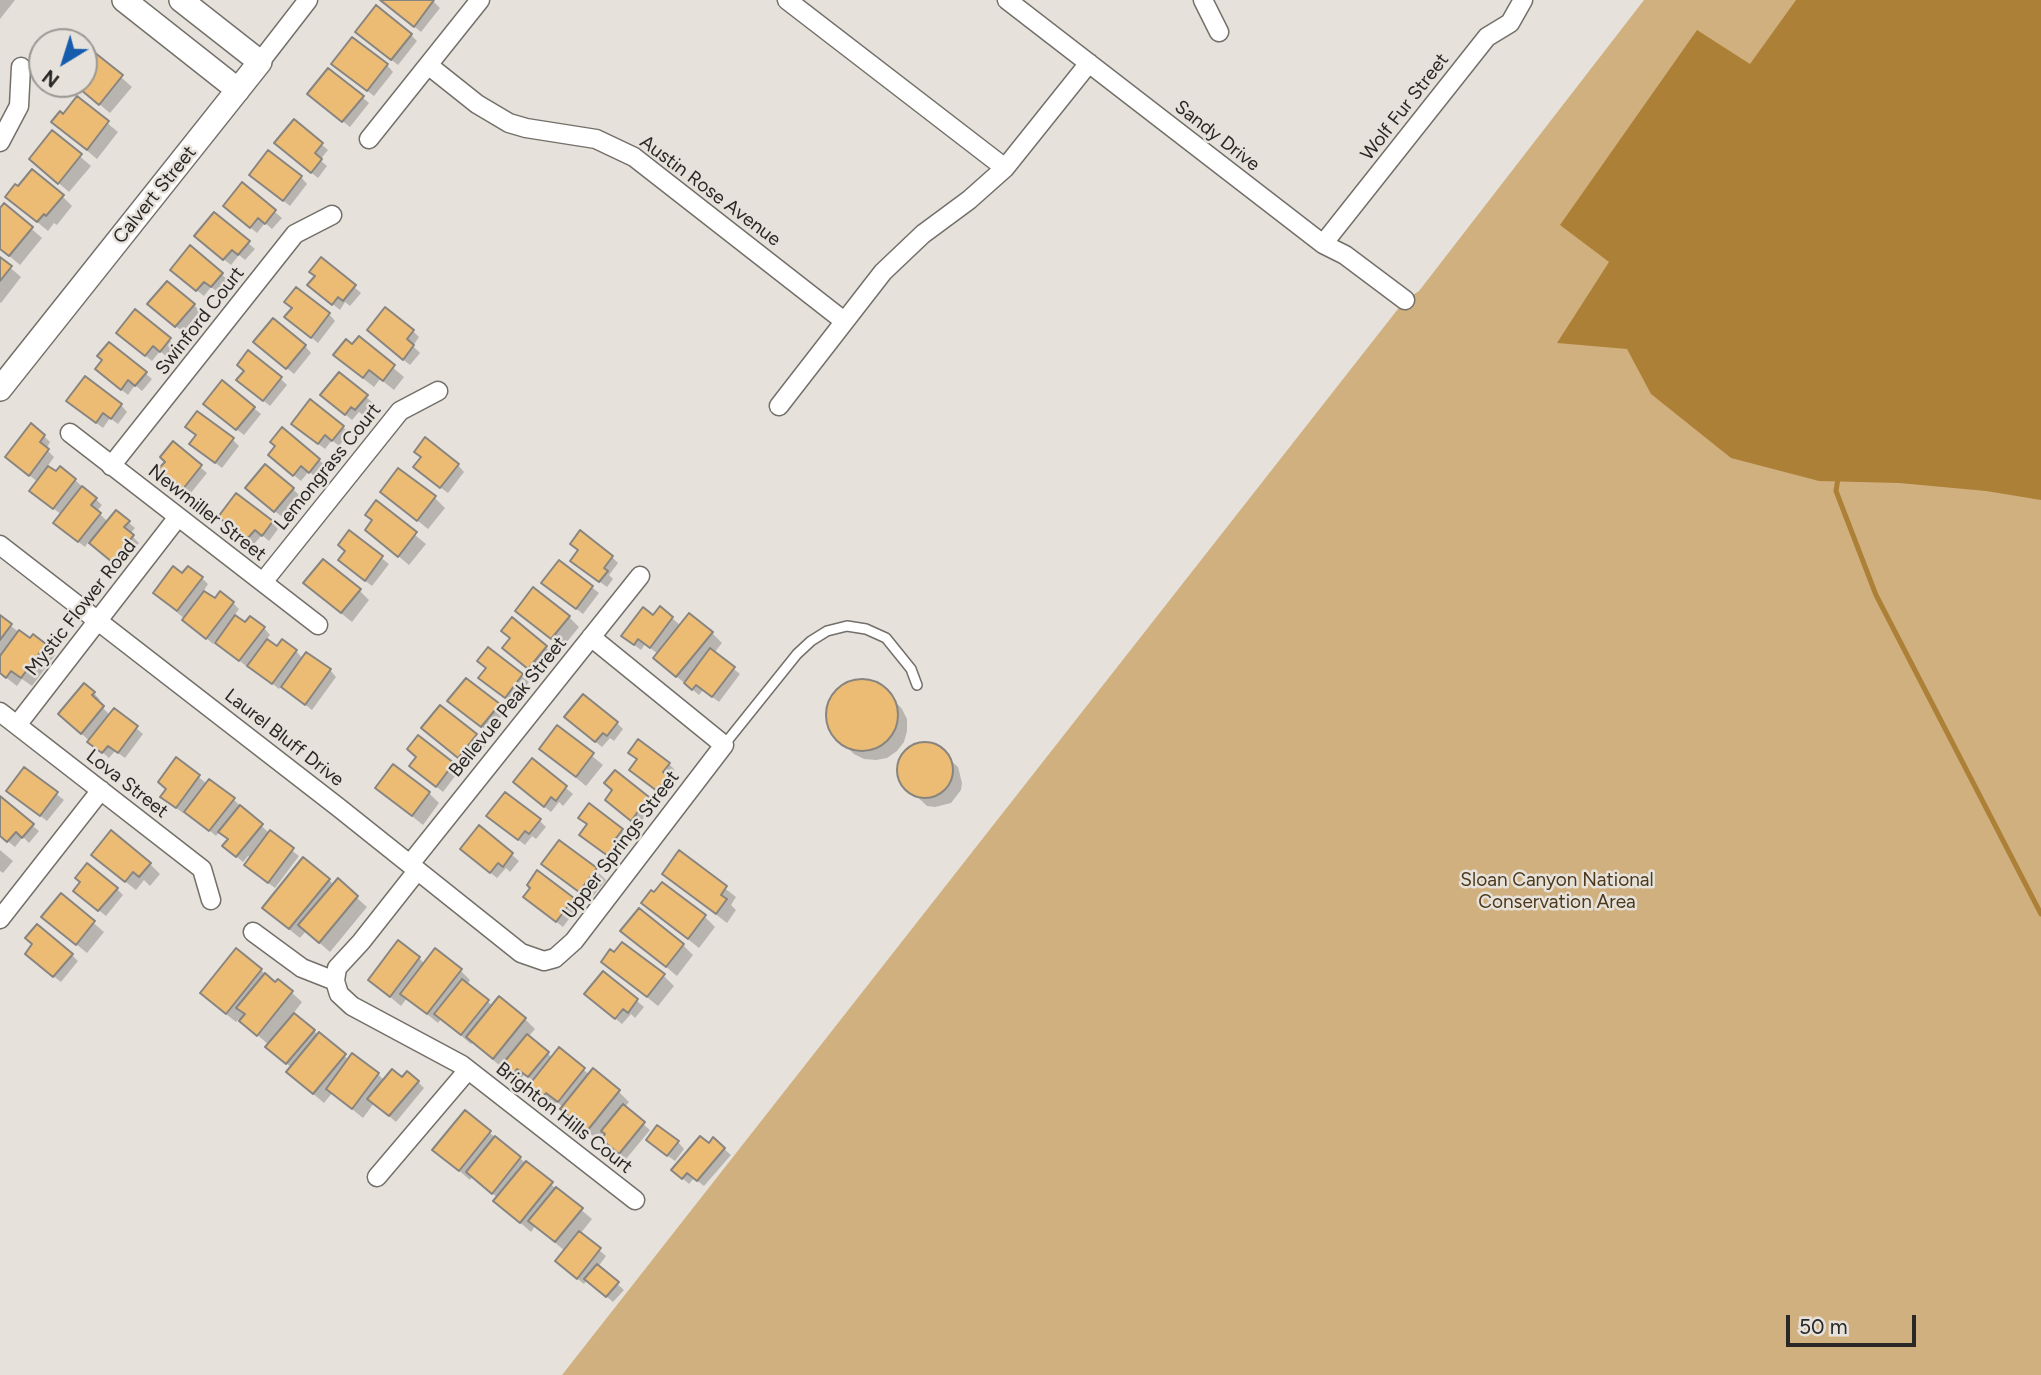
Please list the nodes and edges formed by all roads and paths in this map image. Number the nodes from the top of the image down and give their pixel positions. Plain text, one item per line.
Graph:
1 (124, 0) edge
2 (181, 0) edge
3 (308, 0) edge
4 (480, 0) edge
5 (787, 0) edge
6 (1203, 0) edge
7 (1523, 0) edge
8 (1011, 1) edge
9 (1219, 32) dead end
10 (260, 62) junction
11 (1088, 63) junction
12 (428, 65) junction
13 (21, 67) dead end
14 (238, 90) junction
15 (369, 139) dead end
16 (0, 142) edge
17 (1004, 167) junction
18 (332, 215) dead end
19 (1323, 244) junction
20 (1405, 300) dead end
21 (844, 321) junction
22 (0, 389) edge
23 (438, 391) dead end
24 (779, 406) dead end
25 (70, 433) dead end
26 (111, 466) junction
27 (178, 517) junction
28 (0, 545) edge
29 (640, 576) dead end
30 (263, 582) junction
31 (98, 621) junction
32 (318, 625) dead end
33 (591, 637) junction
34 (917, 685) dead end
35 (0, 712) edge
36 (17, 725) junction
37 (724, 745) junction
38 (101, 790) junction
39 (414, 867) junction
40 (211, 900) dead end
41 (0, 919) edge
42 (253, 932) dead end
43 (544, 961) joint
44 (335, 981) junction
45 (468, 1070) junction
46 (377, 1177) dead end
47 (635, 1200) dead end

1 - 14 street
2 - 10 street
3 - 10 street, Calvert Street
4 - 12 street
5 - 17 street
6 - 9 street
7 - 19 street, Wolf Fur Street
8 - 11 street, Sandy Drive
10 - 14 street, Calvert Street
11 - 17 street
11 - 19 street, Sandy Drive
12 - 15 street
12 - 21 street, Austin Rose Avenue
13 - 16 street
14 - 22 street, Calvert Street
17 - 21 street
18 - 26 street, Swinford Court
19 - 20 street, Sandy Drive
21 - 24 street
23 - 30 street, Lemongrass Court
25 - 26 street, Newmiller Street
26 - 27 street, Newmiller Street
27 - 30 street, Newmiller Street
27 - 31 street, Mystic Flower Road
28 - 31 street, Laurel Bluff Drive
29 - 33 street, Bellevue Peak Street
30 - 32 street, Newmiller Street
31 - 36 street, Mystic Flower Road
31 - 39 street, Laurel Bluff Drive
33 - 37 street
33 - 39 street, Bellevue Peak Street
34 - 37 lane
35 - 36 street, Lova Street
36 - 38 street, Lova Street
37 - 43 street, Upper Springs Street
38 - 40 street, Lova Street
38 - 41 street
39 - 43 street, Laurel Bluff Drive
39 - 44 street, Bellevue Peak Street
42 - 44 street
44 - 45 street, Brighton Hills Court
45 - 46 street
45 - 47 street, Brighton Hills Court

